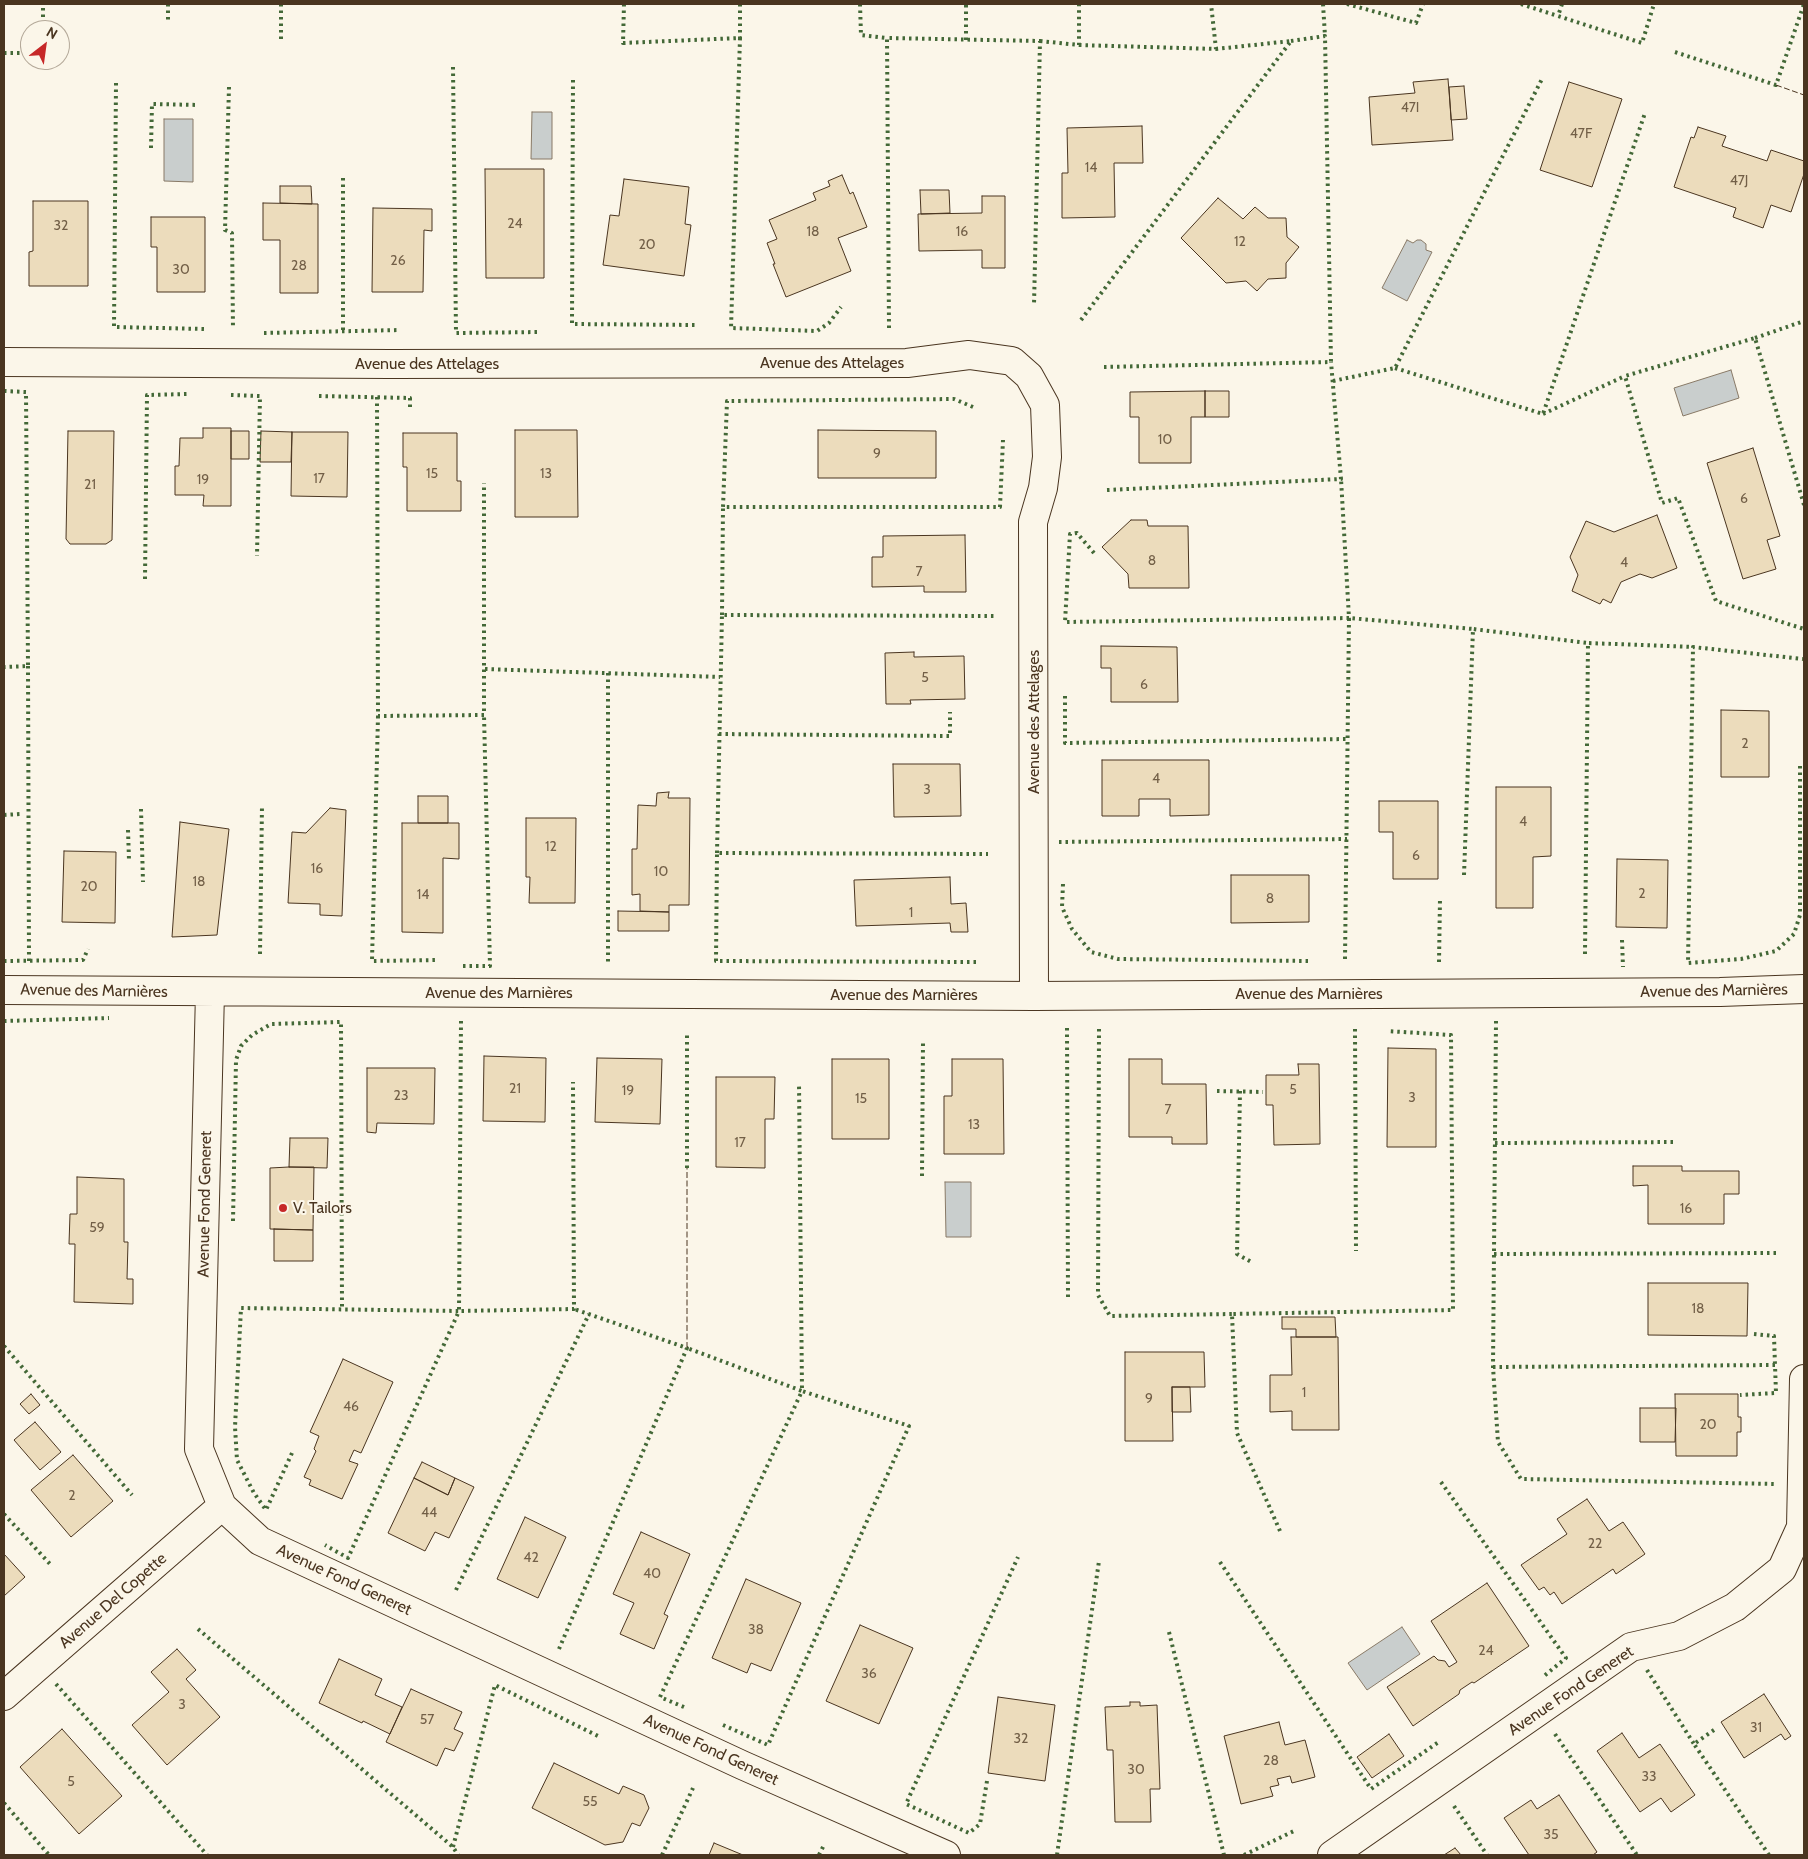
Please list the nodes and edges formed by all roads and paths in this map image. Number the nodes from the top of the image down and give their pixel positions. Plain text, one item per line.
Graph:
1 (4, 362) edge
2 (1804, 989) edge
3 (4, 990) edge
4 (210, 992) junction
5 (1034, 996) junction
6 (1804, 1378) edge
7 (222, 1506) junction
8 (4, 1696) edge
9 (946, 1855) edge
10 (1332, 1855) edge

1 - 5 street, Avenue des Attelages
2 - 5 street, Avenue des Marnières
3 - 4 street, Avenue des Marnières
4 - 5 street, Avenue des Marnières
4 - 7 street, Avenue Fond Generet
6 - 10 street, Avenue Fond Generet
7 - 8 street, Avenue Del Copette
7 - 9 street, Avenue Fond Generet

